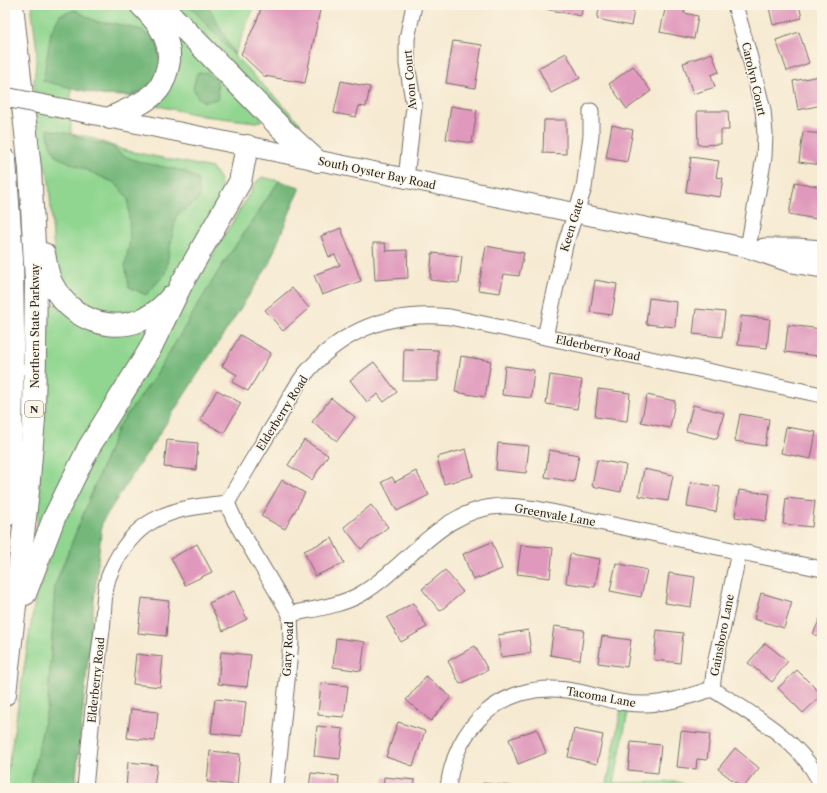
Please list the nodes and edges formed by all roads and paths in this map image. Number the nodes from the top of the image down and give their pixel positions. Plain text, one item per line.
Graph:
1 (141, 5) edge
2 (161, 5) edge
3 (414, 5) edge
4 (735, 5) edge
5 (14, 8) edge
6 (5, 97) edge
7 (591, 111) dead end
8 (110, 118) junction
9 (247, 146) junction
10 (5, 160) edge
11 (317, 160) junction
12 (30, 169) junction
13 (406, 179) junction
14 (576, 212) junction
15 (8, 233) edge
16 (748, 248) junction
17 (822, 250) edge
18 (822, 268) edge
19 (182, 283) junction
20 (545, 337) junction
21 (822, 395) edge
22 (227, 503) junction
23 (5, 516) edge
24 (739, 552) junction
25 (822, 569) edge
26 (290, 614) junction
27 (11, 648) junction
28 (712, 689) junction
29 (5, 694) edge
30 (822, 787) edge
31 (85, 788) edge
32 (276, 788) edge
33 (448, 788) edge

1 - 8 highway
2 - 11 highway
3 - 13 street, Avon Court
4 - 16 street, Carolyn Court
5 - 12 highway, Northern State Parkway / N
6 - 8 main road, South Oyster Bay Road, bridge
7 - 14 street, Keen Gate
8 - 9 main road, South Oyster Bay Road
9 - 11 main road, South Oyster Bay Road
9 - 19 highway
10 - 15 highway, Northern State Parkway / N
11 - 13 main road, South Oyster Bay Road
12 - 19 highway
12 - 27 highway, Northern State Parkway / N
13 - 14 main road, South Oyster Bay Road
14 - 16 main road, South Oyster Bay Road
14 - 20 street, Keen Gate
15 - 23 highway, Northern State Parkway / N
16 - 17 main road, South Oyster Bay Road
16 - 18 main road, South Oyster Bay Road
19 - 27 highway
20 - 21 street, Elderberry Road
20 - 22 street, Elderberry Road
22 - 26 street, Gary Road
22 - 31 street, Elderberry Road
24 - 25 street, Greenvale Lane
24 - 26 street, Greenvale Lane
24 - 28 street, Gainsboro Lane
26 - 32 street, Gary Road
27 - 29 highway, Northern State Parkway / N
28 - 30 street, Gainsboro Lane
28 - 33 street, Tacoma Lane

